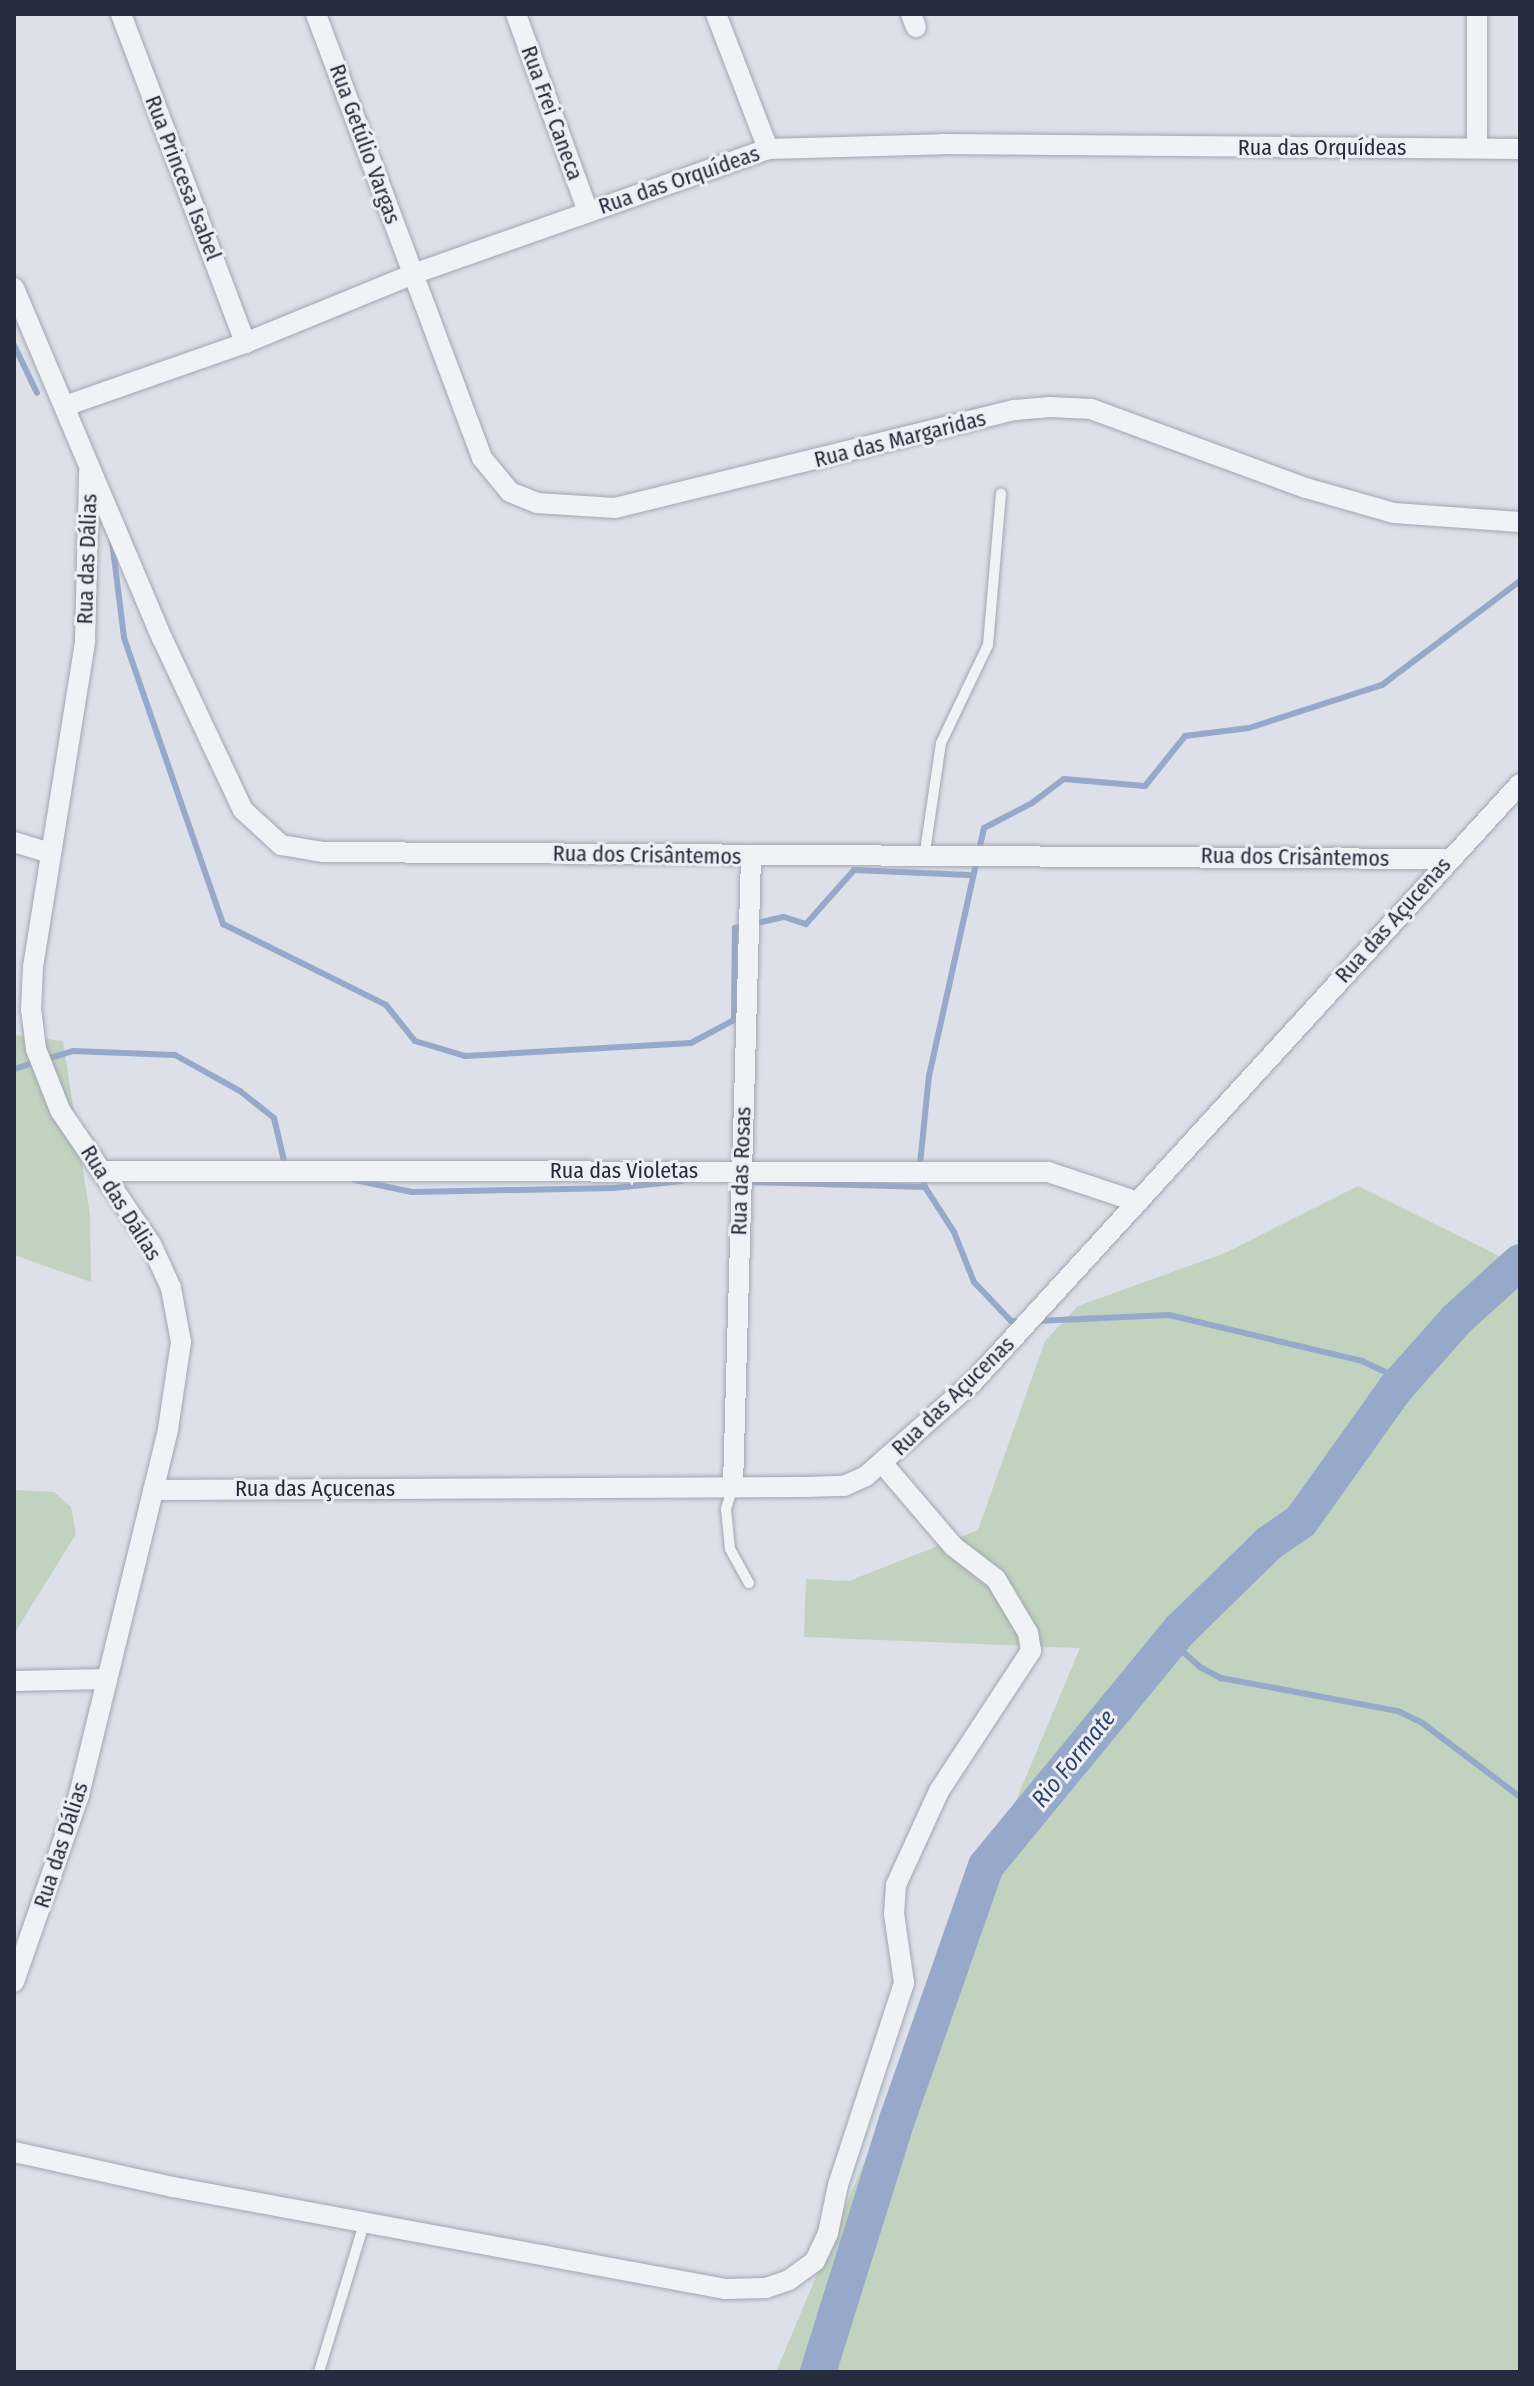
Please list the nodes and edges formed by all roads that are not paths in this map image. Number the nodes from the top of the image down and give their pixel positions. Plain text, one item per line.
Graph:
1 (121, 14) edge
2 (316, 14) edge
3 (516, 14) edge
4 (716, 14) edge
5 (1477, 14) edge
6 (1477, 147) junction
7 (768, 149) junction
8 (1520, 149) edge
9 (588, 212) junction
10 (413, 274) junction
11 (14, 288) edge
12 (245, 343) junction
13 (68, 412) junction
14 (89, 462) junction
15 (1001, 494) dead end
16 (1520, 522) edge
17 (1520, 784) edge
18 (14, 842) edge
19 (50, 853) junction
20 (751, 856) junction
21 (924, 858) junction
22 (1447, 859) junction
23 (105, 1171) junction
24 (741, 1171) junction
25 (1138, 1202) junction
26 (883, 1464) junction
27 (733, 1486) junction
28 (153, 1490) junction
29 (749, 1583) dead end
30 (107, 1679) junction
31 (14, 1681) edge
32 (14, 1982) edge
33 (14, 2152) edge
34 (365, 2220) junction
35 (319, 2372) edge

1 - 12 street, Rua Princesa Isabel
2 - 10 street, Rua Getúlio Vargas
3 - 9 street, Rua Frei Caneca
4 - 7 street
5 - 6 street
6 - 7 street, Rua das Orquídeas
6 - 8 street, Rua das Orquídeas
7 - 9 street, Rua das Orquídeas
9 - 10 street, Rua das Orquídeas
10 - 12 street, Rua das Orquídeas
10 - 16 street, Rua das Margaridas
11 - 13 street, Rua dos Crisântemos
12 - 13 street, Rua das Orquídeas
13 - 14 street, Rua dos Crisântemos
14 - 19 street, Rua das Dálias
14 - 20 street, Rua dos Crisântemos
15 - 21 lane
17 - 22 street, Rua das Açucenas
18 - 19 street
19 - 23 street, Rua das Dálias
20 - 21 street, Rua dos Crisântemos
20 - 24 street, Rua das Rosas
21 - 22 street, Rua dos Crisântemos
22 - 25 street, Rua das Açucenas
23 - 24 street, Rua das Violetas
23 - 28 street, Rua das Dálias
24 - 25 street, Rua das Violetas
24 - 27 street, Rua das Rosas
25 - 26 street, Rua das Açucenas
26 - 27 street, Rua das Açucenas
26 - 34 street
27 - 28 street, Rua das Açucenas
27 - 29 lane
28 - 30 street, Rua das Dálias
30 - 31 street
30 - 32 street, Rua das Dálias
33 - 34 street
34 - 35 lane

